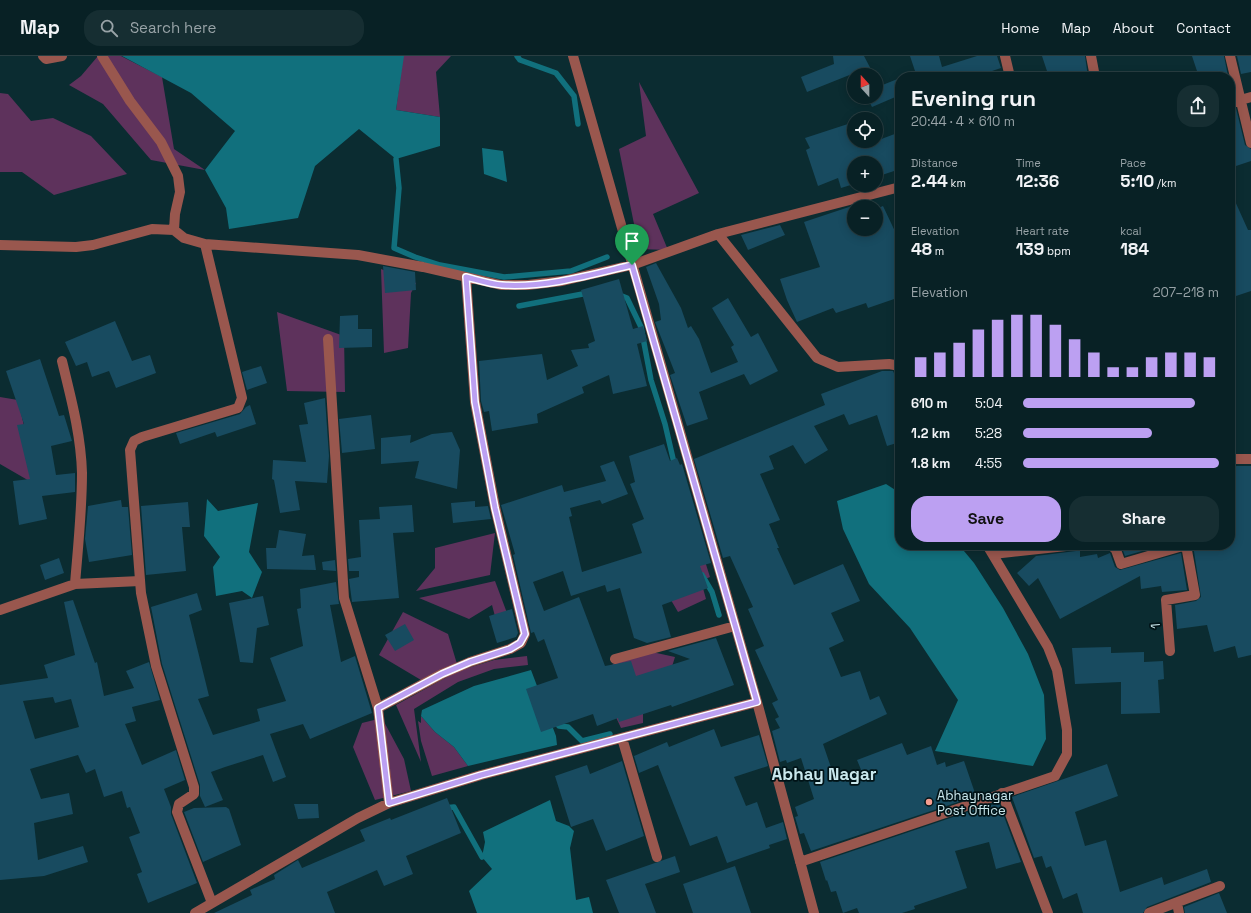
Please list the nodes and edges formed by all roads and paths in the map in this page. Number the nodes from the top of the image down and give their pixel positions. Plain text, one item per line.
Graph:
1 (43, 56) edge
2 (62, 56) edge
3 (102, 56) edge
4 (574, 56) edge
5 (1005, 56) edge
6 (1091, 56) edge
7 (1230, 56) edge
8 (1009, 72) edge
9 (1094, 72) edge
10 (1232, 72) edge
11 (1251, 97) edge
12 (1235, 101) edge
13 (1251, 143) edge
14 (895, 188) edge
15 (174, 230) junction
16 (718, 234) junction
17 (205, 244) junction
18 (0, 245) edge
19 (632, 265) junction
20 (466, 277) junction
21 (328, 339) dead end
22 (62, 361) dead end
23 (895, 365) edge
24 (1235, 459) edge
25 (1251, 459) edge
26 (990, 550) edge
27 (1030, 550) edge
28 (1116, 550) edge
29 (1169, 550) edge
30 (1187, 550) edge
31 (993, 554) junction
32 (140, 581) junction
33 (75, 584) junction
34 (0, 610) edge
35 (735, 626) junction
36 (1170, 651) dead end
37 (615, 658) dead end
38 (757, 702) junction
39 (378, 708) junction
40 (622, 738) junction
41 (1002, 794) junction
42 (389, 803) junction
43 (657, 857) dead end
44 (800, 862) junction
45 (1220, 886) dead end
46 (212, 903) junction
47 (1178, 908) edge
48 (195, 913) edge
49 (814, 913) edge
50 (1048, 913) edge
51 (1150, 913) edge

1 - 2 street
3 - 15 street
4 - 19 street
5 - 8 street
6 - 9 street
7 - 10 street
11 - 12 street
12 - 13 street
14 - 16 street
15 - 17 street
15 - 18 street
16 - 19 street
16 - 23 street
17 - 20 street
17 - 32 street
19 - 20 street
19 - 35 street
20 - 39 street
21 - 39 street
22 - 33 street
24 - 25 street
26 - 31 street
27 - 31 street
28 - 29 street
30 - 36 street, 1
31 - 41 street
32 - 33 street
32 - 46 street
33 - 34 street
35 - 37 street
35 - 38 street
38 - 40 street
38 - 44 street
39 - 42 street
40 - 42 street
40 - 43 street
41 - 44 street
41 - 50 street
42 - 46 street
44 - 49 street
45 - 47 street
46 - 48 street
47 - 51 street

